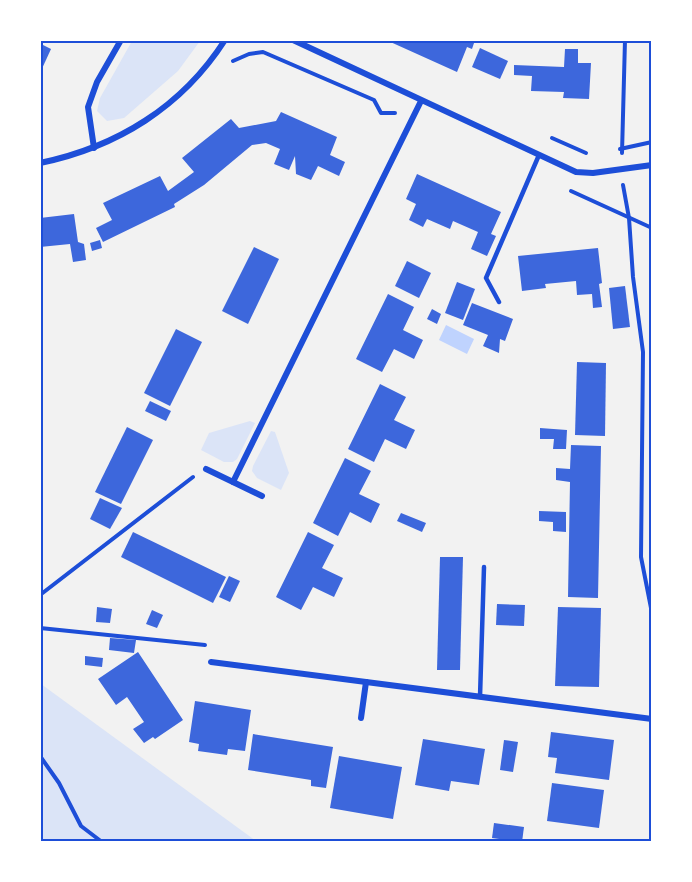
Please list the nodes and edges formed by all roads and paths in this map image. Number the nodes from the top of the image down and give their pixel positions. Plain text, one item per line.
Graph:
1 (121, 40) edge
2 (225, 40) edge
3 (293, 40) edge
4 (625, 40) edge
5 (228, 66) dead end
6 (421, 101) junction
7 (415, 114) junction
8 (542, 134) dead end
9 (651, 142) edge
10 (94, 148) junction
11 (622, 149) junction
12 (612, 151) dead end
13 (594, 153) dead end
14 (539, 155) junction
15 (40, 164) edge
16 (651, 165) edge
17 (621, 170) junction
18 (570, 190) dead end
19 (629, 218) junction
20 (651, 228) edge
21 (499, 302) dead end
22 (206, 469) joint
23 (233, 482) junction
24 (262, 496) dead end
25 (484, 567) dead end
26 (40, 595) edge
27 (651, 613) edge
28 (40, 628) edge
29 (211, 662) joint
30 (366, 682) junction
31 (480, 697) junction
32 (361, 718) dead end
33 (651, 719) edge
34 (40, 756) edge
35 (102, 842) edge

1 - 10 street
2 - 10 street
3 - 6 street
4 - 11 path
5 - 7 path
6 - 7 street
6 - 14 street
7 - 23 street
8 - 13 path
9 - 11 path
10 - 15 street
11 - 12 path
11 - 17 path
14 - 17 street
14 - 21 lane
16 - 17 street
17 - 19 path
18 - 19 path
19 - 20 path
19 - 27 path
22 - 23 street
22 - 26 path
23 - 24 street
25 - 31 lane
28 - 29 path
29 - 30 street
30 - 31 street
30 - 32 street
31 - 33 street
34 - 35 path

